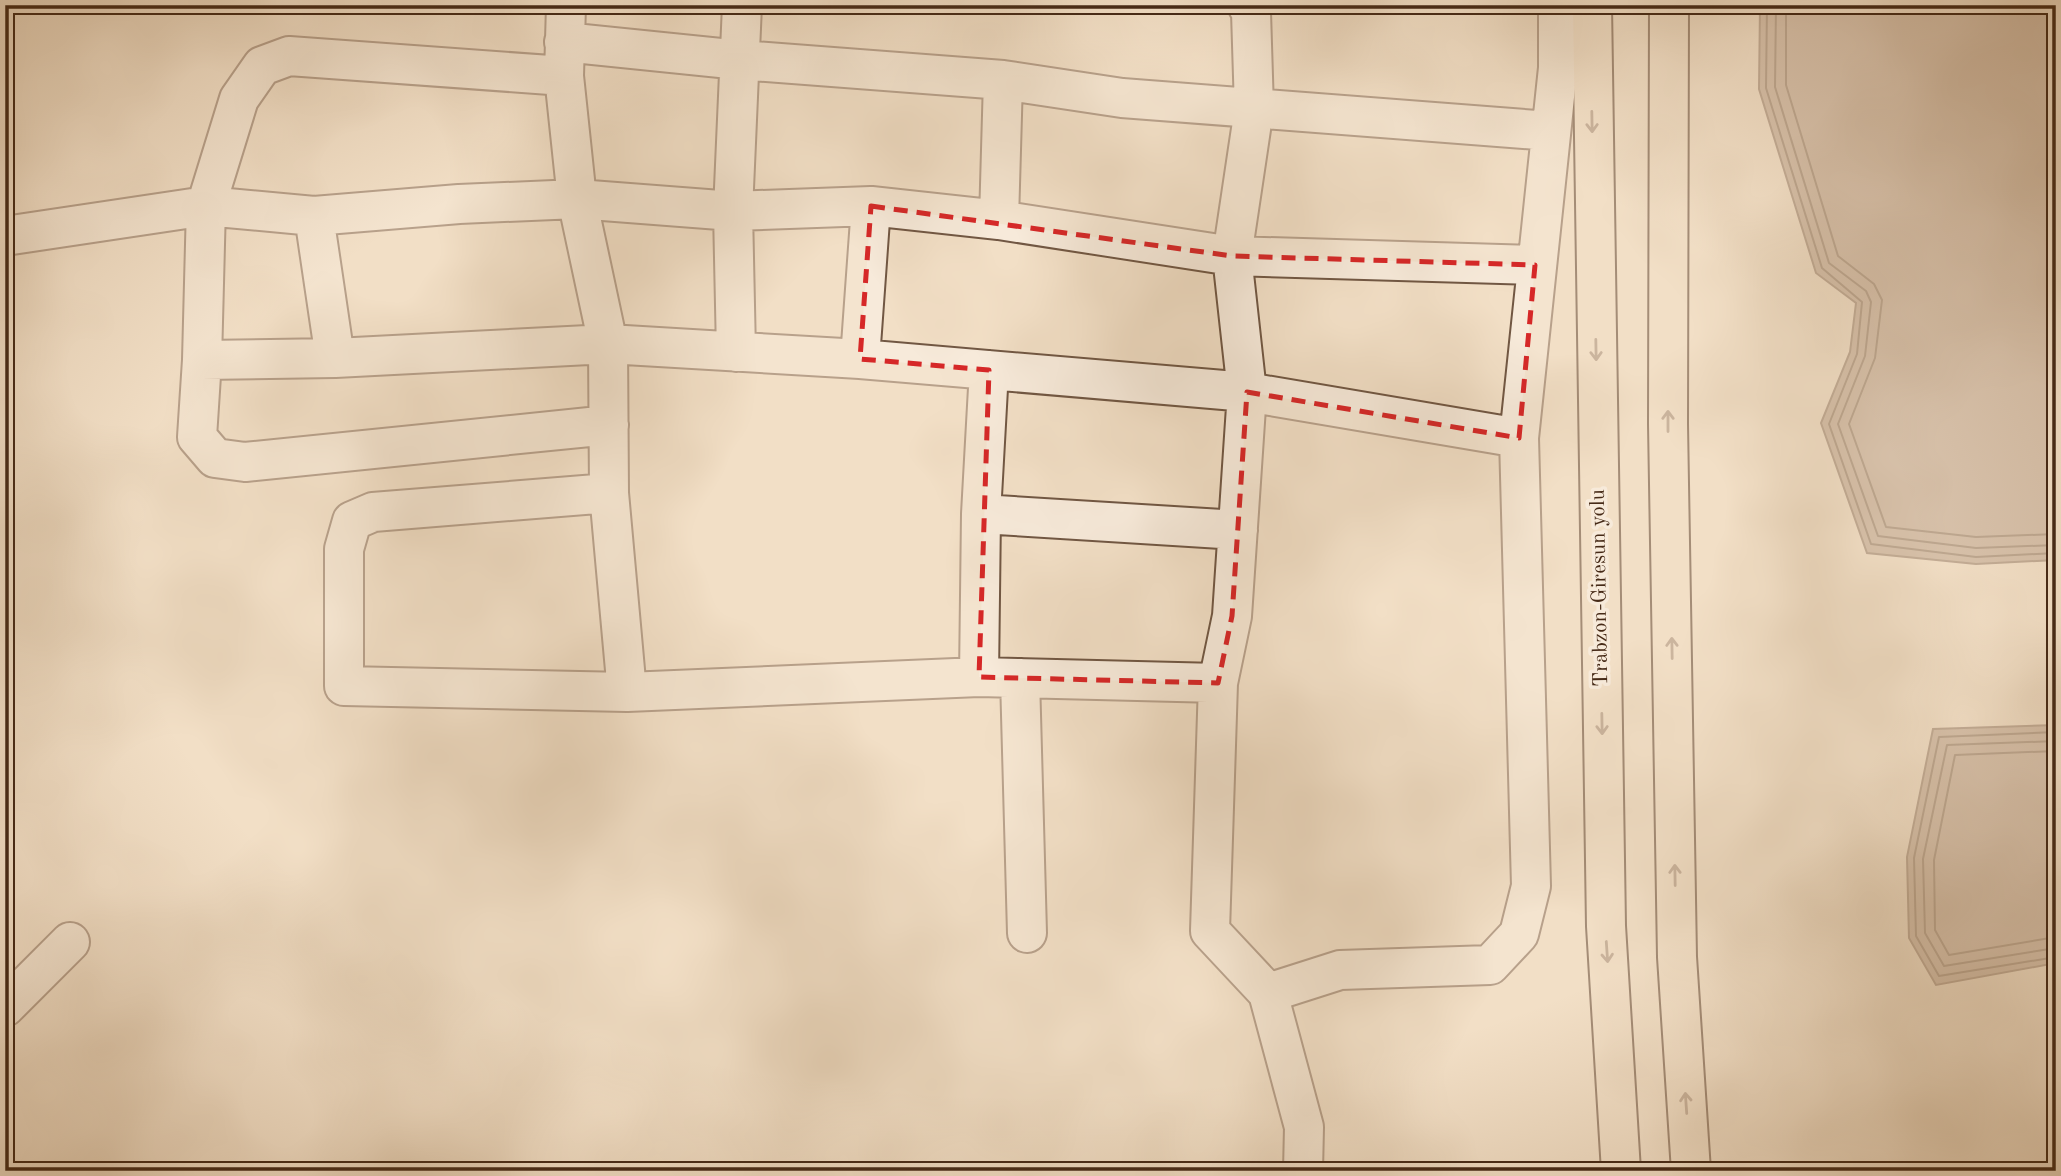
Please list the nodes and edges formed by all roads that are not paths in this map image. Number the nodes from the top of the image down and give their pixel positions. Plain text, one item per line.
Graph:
1 (742, 5) edge
2 (1247, 5) edge
3 (1558, 5) edge
4 (1592, 5) edge
5 (1669, 5) edge
6 (565, 41) edge
7 (740, 60) junction
8 (1575, 66) junction
9 (1003, 80) junction
10 (1254, 109) junction
11 (1550, 131) junction
12 (577, 199) junction
13 (206, 206) junction
14 (871, 206) junction
15 (733, 211) junction
16 (314, 216) junction
17 (999, 220) junction
18 (5, 236) edge
19 (1232, 256) junction
20 (1535, 265) junction
21 (608, 344) junction
22 (736, 352) junction
23 (335, 358) junction
24 (860, 359) junction
25 (202, 360) junction
26 (989, 370) junction
27 (1247, 392) junction
28 (609, 425) junction
29 (1519, 438) junction
30 (609, 494) junction
31 (981, 514) junction
32 (1238, 530) junction
33 (979, 677) junction
34 (1020, 678) junction
35 (1218, 683) junction
36 (627, 692) junction
37 (1027, 933) dead end
38 (70, 942) dead end
39 (1268, 993) junction
40 (5, 1007) edge
41 (1303, 1171) edge
42 (1621, 1171) edge
43 (1691, 1171) edge

1 - 7 street
2 - 10 street
3 - 8 street
4 - 8 highway, Trabzon-Giresun yolu
43 -> 5 highway
6 - 7 street
6 - 12 street
6 - 13 street
7 - 9 street
7 - 15 street
8 - 11 street
8 -> 42 highway, Trabzon-Giresun yolu
9 - 10 street
9 - 17 street
10 - 11 street
10 - 19 street
11 - 20 street
12 - 15 street
12 - 16 street
12 - 21 street
13 - 16 street
13 - 18 street
13 - 25 street
14 - 15 street
14 - 17 street
14 - 24 street
15 - 22 street
16 - 23 street
17 - 19 street
19 - 20 street
19 - 27 street
20 - 29 street
21 - 22 street
21 - 23 street
21 - 28 street
22 - 24 street
23 - 25 street
24 - 26 street
25 - 28 street
26 - 27 street
26 - 31 street
27 - 29 street
27 - 32 street
28 - 30 street
29 - 39 street
30 - 36 street
30 - 36 street
31 - 32 street
31 - 33 street
32 - 35 street
33 - 34 street
33 - 36 street
34 - 35 street
34 - 37 street
35 - 39 street
38 - 40 street
39 - 41 street

